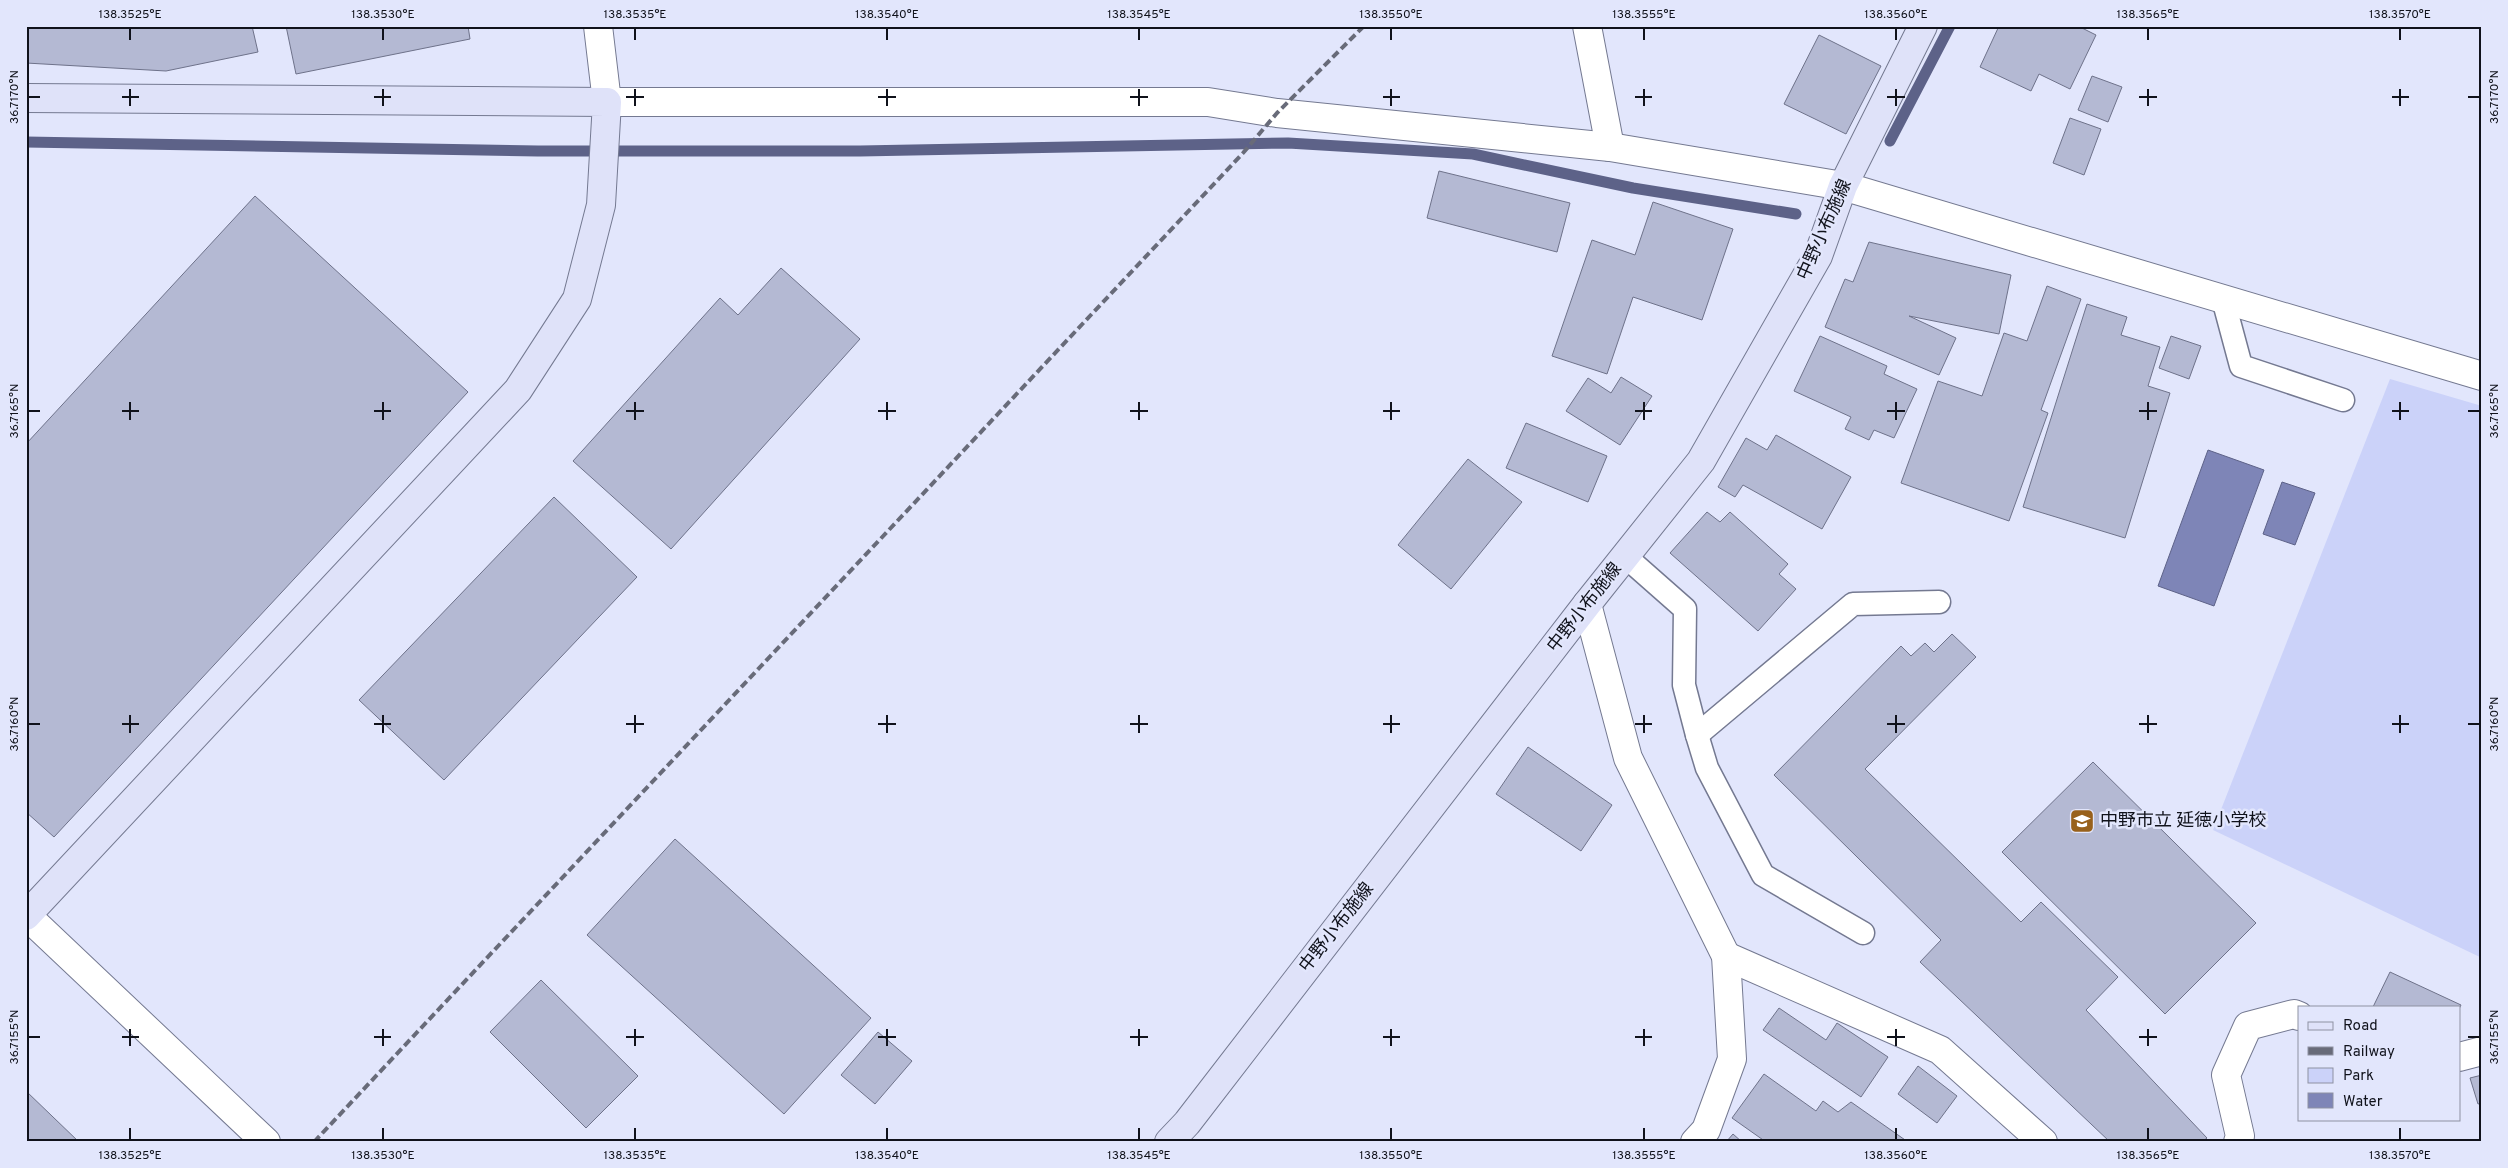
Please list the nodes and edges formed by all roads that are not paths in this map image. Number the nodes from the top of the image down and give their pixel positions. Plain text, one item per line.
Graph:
1 (598, 26) edge
2 (1587, 26) edge
3 (1923, 26) edge
4 (26, 98) edge
5 (607, 102) junction
6 (1610, 147) junction
7 (1843, 186) junction
8 (2223, 299) junction
9 (2482, 376) edge
10 (2343, 400) dead end
11 (1626, 557) junction
12 (1939, 602) dead end
13 (1587, 604) junction
14 (1697, 735) junction
15 (26, 916) edge
16 (1863, 933) dead end
17 (1726, 956) junction
18 (2298, 1016) edge
19 (2482, 1051) edge
20 (2460, 1057) edge
21 (266, 1142) edge
22 (1169, 1142) edge
23 (1695, 1142) edge
24 (2043, 1142) edge
25 (2238, 1142) edge

1 - 5 street
2 - 6 street
3 - 7 street, 中野小布施線
4 - 5 street
5 - 6 street
5 - 15 street
6 - 7 street
7 - 8 street
7 - 11 street, 中野小布施線
8 - 9 street
8 - 10 lane
11 - 13 street, 中野小布施線
11 - 14 lane
12 - 14 lane
13 - 17 street
13 - 22 street, 中野小布施線
14 - 16 lane
15 - 21 street
17 - 23 street
17 - 24 street
18 - 25 street
19 - 20 street

